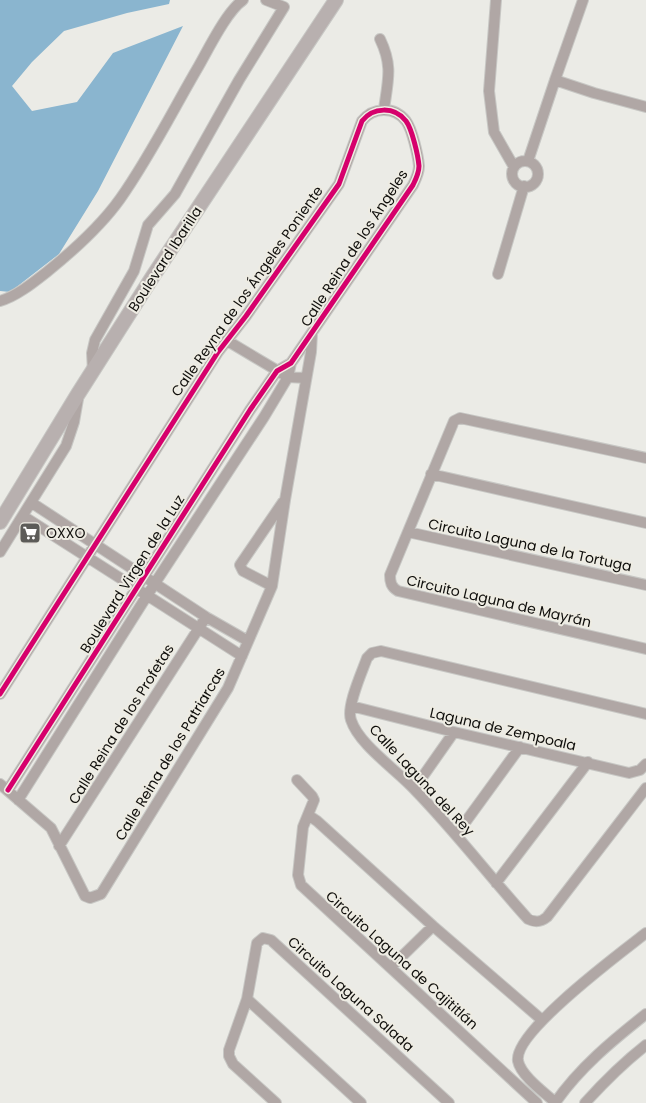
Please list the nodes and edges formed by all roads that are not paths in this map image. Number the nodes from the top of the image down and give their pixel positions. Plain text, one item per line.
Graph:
1 (243, 0) edge
2 (266, 0) edge
3 (336, 0) edge
4 (496, 0) edge
5 (583, 0) edge
6 (380, 38) dead end
7 (555, 80) junction
8 (646, 107) edge
9 (384, 109) junction
10 (528, 161) junction
11 (514, 168) junction
12 (524, 186) junction
13 (498, 274) dead end
14 (0, 301) edge
15 (312, 332) junction
16 (226, 340) junction
17 (291, 363) junction
18 (92, 371) junction
19 (277, 371) junction
20 (288, 378) junction
21 (306, 378) junction
22 (78, 394) junction
23 (646, 458) edge
24 (431, 474) junction
25 (285, 500) junction
26 (32, 503) junction
27 (23, 516) junction
28 (0, 522) edge
29 (646, 523) edge
30 (408, 532) junction
31 (95, 543) junction
32 (0, 552) edge
33 (87, 556) junction
34 (145, 576) junction
35 (155, 583) junction
36 (646, 585) edge
37 (272, 586) junction
38 (137, 588) junction
39 (148, 595) junction
40 (206, 616) junction
41 (198, 628) junction
42 (248, 641) junction
43 (646, 649) edge
44 (242, 656) junction
45 (0, 694) edge
46 (351, 706) junction
47 (646, 714) edge
48 (454, 732) junction
49 (520, 747) junction
50 (588, 762) junction
51 (646, 764) edge
52 (297, 780) dead end
53 (4, 787) edge
54 (646, 788) edge
55 (414, 789) junction
56 (18, 800) junction
57 (308, 816) junction
58 (456, 835) junction
59 (59, 846) junction
60 (496, 883) junction
61 (433, 926) junction
62 (646, 933) edge
63 (391, 967) junction
64 (247, 999) junction
65 (646, 1014) edge
66 (542, 1020) junction
67 (646, 1046) edge
68 (276, 1103) edge
69 (361, 1103) edge
70 (450, 1103) edge
71 (537, 1103) edge
72 (555, 1103) edge
73 (586, 1103) edge

1 - 14 street
2 - 18 street
3 - 18 street, Boulevard Ibarilla
4 - 11 street
5 - 7 street
6 - 9 street
7 - 8 street
7 - 10 street
9 - 15 street, Calle Reina de los Ángeles
9 - 16 street, Calle Reyna de los Ángeles Poniente
10 - 11 street
10 - 12 street
11 - 12 street
12 - 13 street
15 - 17 street, Calle Reina de los Ángeles
15 - 21 street, Calle Reina de los Ángeles
16 - 19 street
16 - 31 street, Calle Reyna de los Ángeles Poniente
17 - 19 street, Calle Reina de los Ángeles
17 - 20 street, Calle Reina de los Ángeles
18 - 22 street, Boulevard Ibarilla
19 - 20 street
19 - 34 street, Boulevard Virgen de la Luz
20 - 21 street
20 - 35 street, Boulevard Virgen de la Luz
21 - 25 street, Calle Reina de los Patriarcas
22 - 26 street
22 - 28 street, Boulevard Ibarilla
23 - 24 street, Circuito Laguna de Mayrán
24 - 29 street
24 - 30 street, Circuito Laguna de Mayrán
25 - 37 street, Calle Reina de los Patriarcas
25 - 37 street
26 - 27 street
26 - 31 street
27 - 32 street
27 - 33 street
30 - 36 street, Circuito Laguna de la Tortuga
30 - 43 street, Circuito Laguna de Mayrán
31 - 33 street, Calle Reyna de los Ángeles Poniente
31 - 34 street
33 - 38 street
33 - 45 street, Calle Reyna de los Ángeles Poniente
34 - 35 street
34 - 38 street, Boulevard Virgen de la Luz
35 - 39 street, Boulevard Virgen de la Luz
35 - 40 street
37 - 42 street, Calle Reina de los Patriarcas
38 - 39 street
38 - 53 street, Boulevard Virgen de la Luz
39 - 41 street
39 - 56 street, Boulevard Virgen de la Luz
40 - 41 street, Calle Reina de los Profetas
40 - 42 street
41 - 44 street
41 - 59 street, Calle Reina de los Profetas
42 - 44 street, Calle Reina de los Patriarcas
44 - 59 street, Calle Reina de los Patriarcas
46 - 47 street
46 - 48 street, Laguna de Zempoala
46 - 55 street, Calle Laguna del Rey
48 - 49 street, Laguna de Zempoala
48 - 55 street
49 - 50 street, Laguna de Zempoala
49 - 58 street
50 - 51 street, Laguna de Zempoala
50 - 60 street
52 - 57 street, Circuito Laguna de Cajititlán
53 - 56 street
54 - 60 street, Calle Laguna del Rey
55 - 58 street, Calle Laguna del Rey
56 - 59 street
57 - 61 street
57 - 63 street, Circuito Laguna de Cajititlán
58 - 60 street, Calle Laguna del Rey
61 - 63 street
61 - 66 street
62 - 66 street
63 - 71 street, Circuito Laguna de Cajititlán
64 - 68 street, Circuito Laguna Salada
64 - 69 street
64 - 70 street, Circuito Laguna Salada
65 - 72 street
66 - 72 street
67 - 73 street

